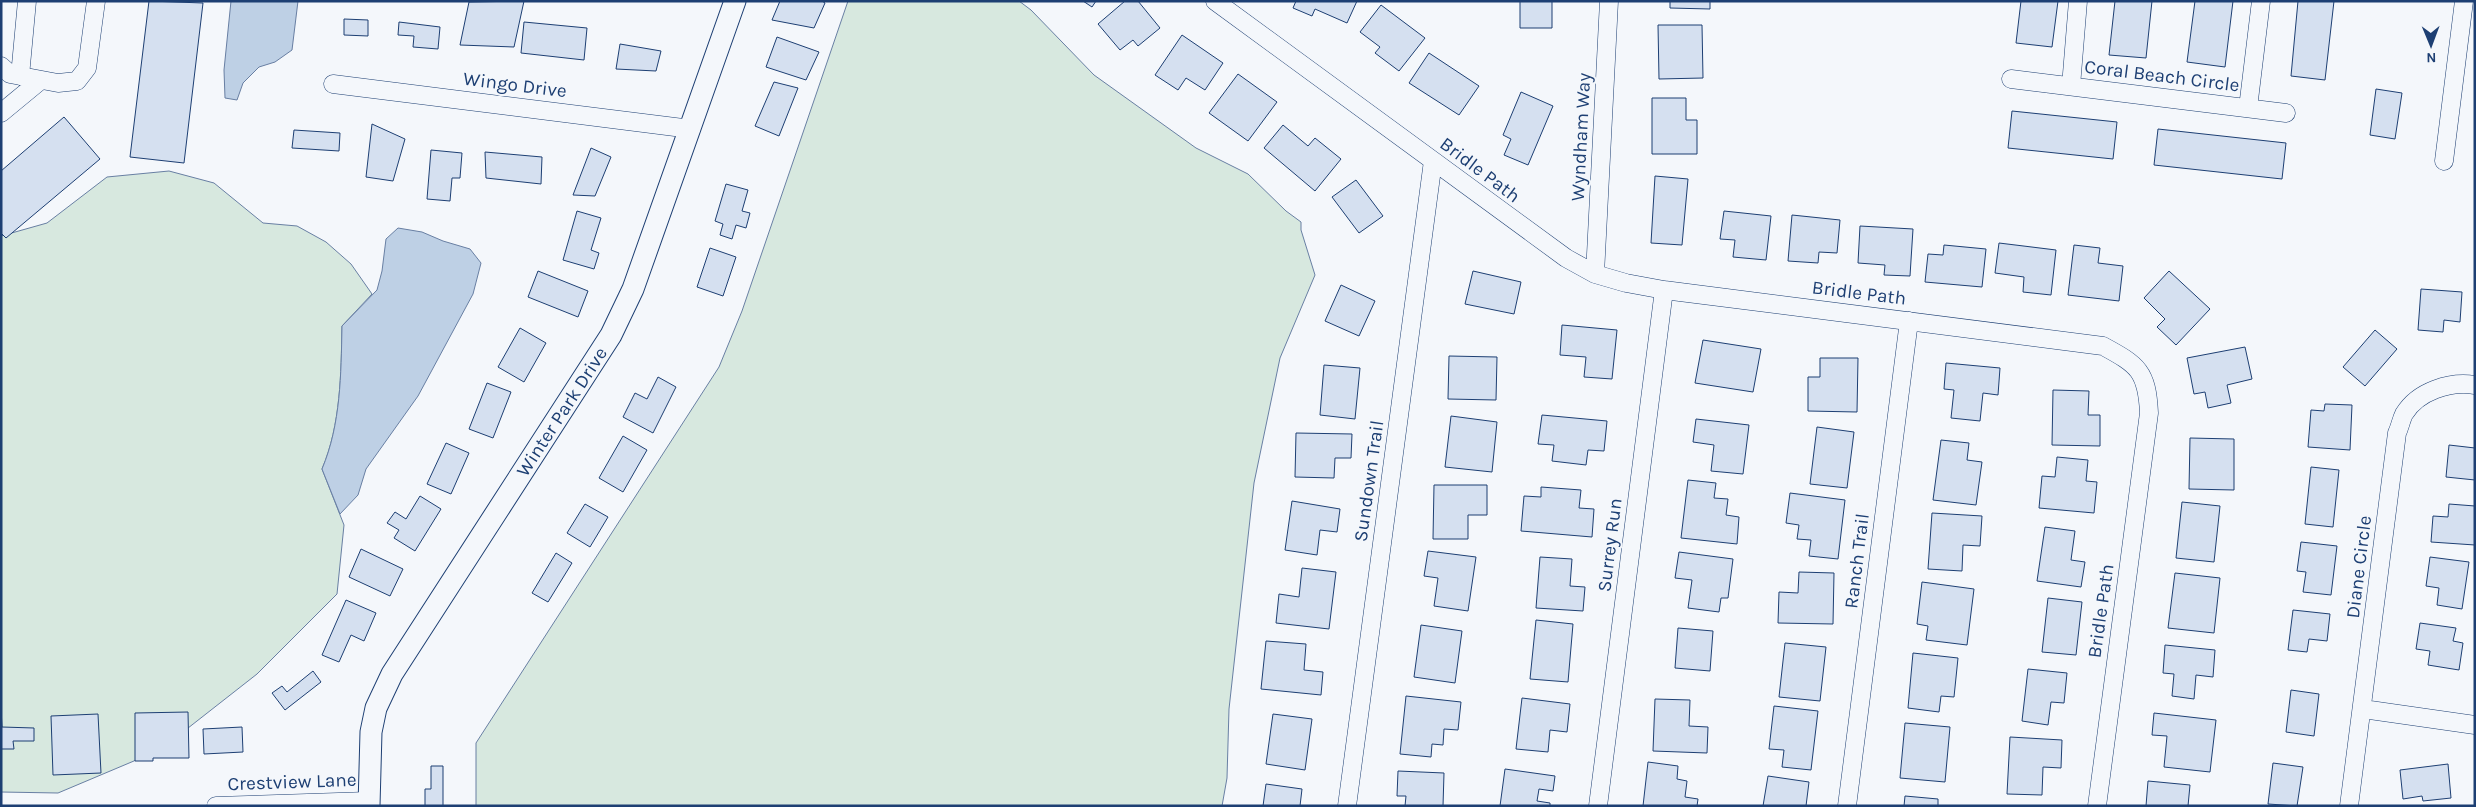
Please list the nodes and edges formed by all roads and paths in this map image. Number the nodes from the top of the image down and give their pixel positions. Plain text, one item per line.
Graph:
1 (27, 1) edge
2 (96, 1) edge
3 (735, 1) edge
4 (1215, 1) edge
5 (1609, 1) edge
6 (2078, 1) edge
7 (2261, 1) edge
8 (2464, 1) edge
9 (1, 66) edge
10 (20, 76) junction
11 (2011, 79) dead end
12 (41, 80) junction
13 (333, 84) dead end
14 (2071, 86) junction
15 (2248, 108) junction
16 (1, 113) edge
17 (2286, 113) dead end
18 (691, 129) junction
19 (1433, 161) junction
20 (2444, 161) dead end
21 (1595, 274) junction
22 (1664, 290) junction
23 (1909, 321) junction
24 (2475, 385) edge
25 (2363, 709) junction
26 (2475, 725) edge
27 (369, 804) edge
28 (216, 806) edge
29 (1347, 806) edge
30 (1598, 806) edge
31 (1847, 806) edge
32 (2097, 806) edge
33 (2349, 806) edge

1 - 10 street
2 - 12 street
3 - 18 street, Winter Park Drive
4 - 19 street, Bridle Path
5 - 21 street, Wyndham Way
6 - 14 street, Coral Beach Circle
7 - 15 street, Coral Beach Circle
8 - 20 street
9 - 10 street
10 - 12 street
11 - 14 street, Coral Beach Circle
12 - 16 street
13 - 18 street, Wingo Drive
14 - 15 street, Coral Beach Circle
15 - 17 street, Coral Beach Circle
18 - 27 street, Winter Park Drive
19 - 21 street, Bridle Path
19 - 29 street, Sundown Trail
21 - 22 street, Bridle Path
22 - 23 street, Bridle Path
22 - 30 street, Surrey Run
23 - 31 street, Ranch Trail
23 - 32 street, Bridle Path
24 - 25 street, Diane Circle
25 - 26 street
25 - 33 street, Diane Circle
27 - 28 street, Crestview Lane

